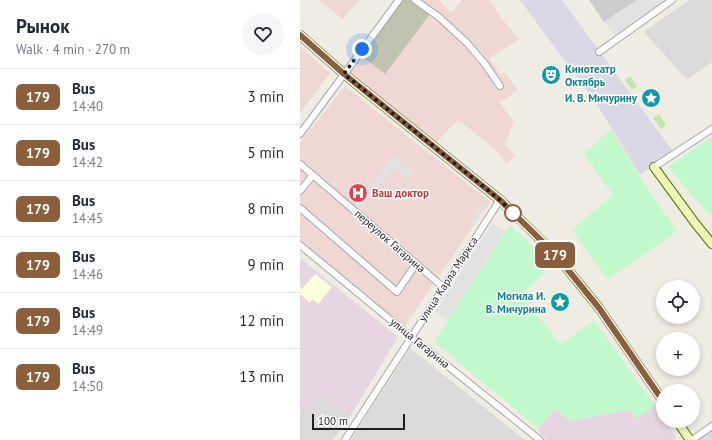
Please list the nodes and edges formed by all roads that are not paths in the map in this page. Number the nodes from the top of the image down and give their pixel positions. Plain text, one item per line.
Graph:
1 (398, 0) edge
2 (415, 0) edge
3 (672, 0) edge
4 (300, 35) edge
5 (599, 52) dead end
6 (344, 74) junction
7 (500, 86) dead end
8 (712, 129) edge
9 (300, 134) edge
10 (300, 164) edge
11 (654, 167) joint
12 (313, 175) junction
13 (300, 191) edge
14 (500, 200) junction
15 (300, 208) edge
16 (712, 244) edge
17 (300, 245) edge
18 (416, 264) junction
19 (443, 287) junction
20 (411, 336) junction
21 (656, 391) edge
22 (712, 426) edge
23 (682, 428) edge
24 (345, 440) edge
25 (540, 440) edge
26 (691, 440) edge

1 - 6 street
2 - 7 street
3 - 5 street
4 - 6 main road
6 - 9 street
6 - 14 main road
8 - 11 street
10 - 12 street, переулок Гагарина
11 - 16 main road
12 - 13 street
12 - 18 street, переулок Гагарина
14 - 19 street, улица Карла Маркса
14 - 21 main road
15 - 18 street
17 - 20 street, улица Гагарина
18 - 19 street, переулок Гагарина
19 - 20 street, улица Карла Маркса
20 - 24 street, улица Карла Маркса
20 - 25 street, улица Гагарина
22 - 26 street
23 - 26 main road

